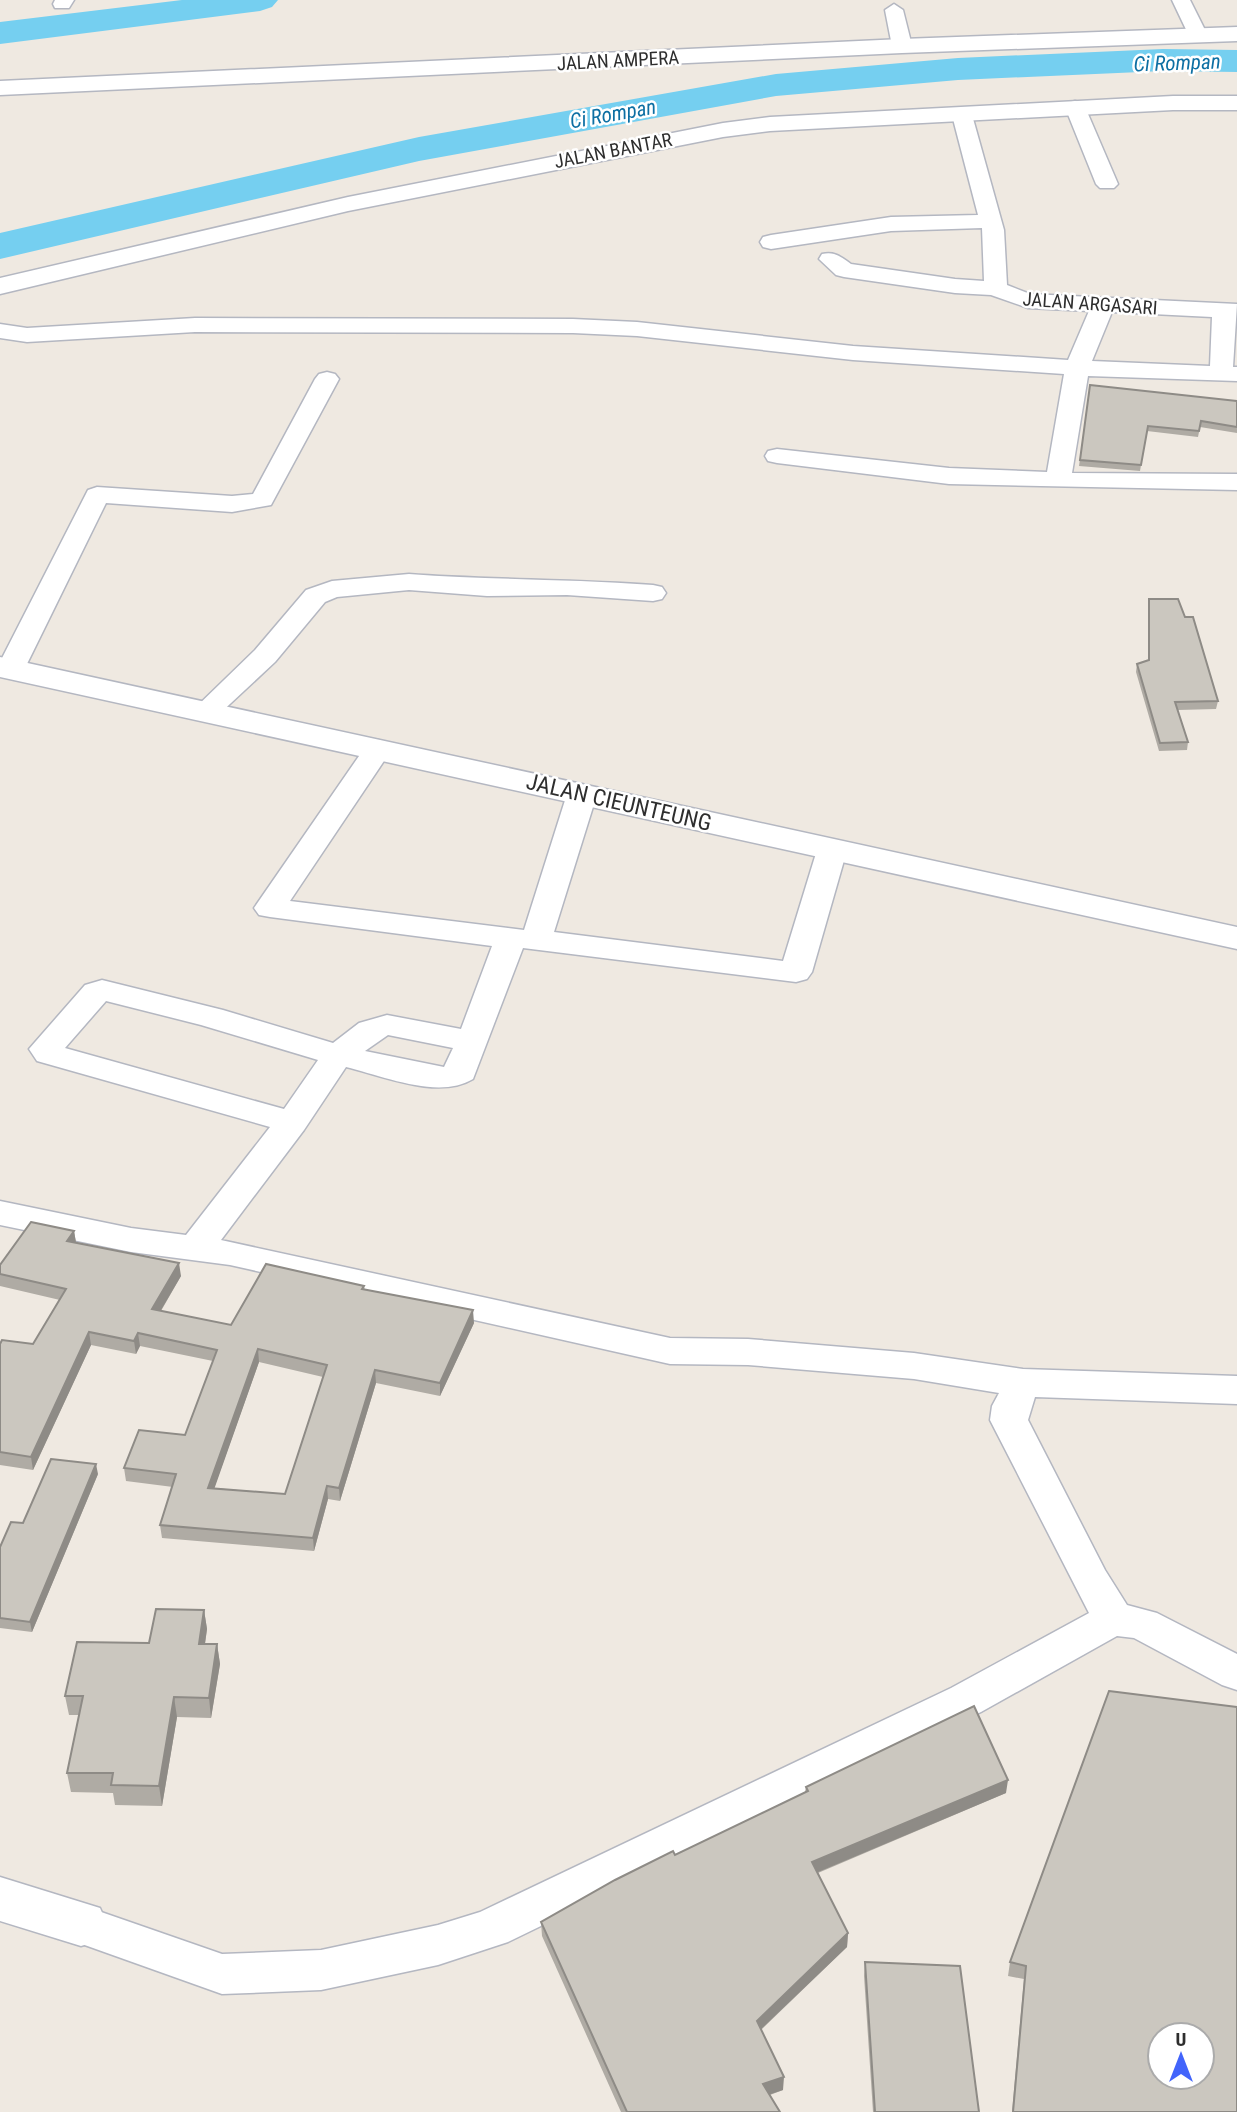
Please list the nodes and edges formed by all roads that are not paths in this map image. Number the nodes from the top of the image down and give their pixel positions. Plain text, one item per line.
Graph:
1 (1181, 0) edge
2 (894, 10) dead end
3 (1237, 34) edge
4 (1198, 36) junction
5 (902, 46) junction
6 (0, 88) edge
7 (1237, 103) edge
8 (1075, 107) junction
9 (962, 115) junction
10 (1107, 184) dead end
11 (990, 220) junction
12 (771, 242) dead end
13 (830, 259) dead end
14 (0, 286) edge
15 (1000, 290) junction
16 (964, 304) dead end
17 (1103, 305) junction
18 (1230, 311) edge
19 (0, 331) edge
20 (1077, 368) junction
21 (1229, 374) edge
22 (327, 379) dead end
23 (777, 456) dead end
24 (1058, 480) junction
25 (1237, 482) edge
26 (653, 593) dead end
27 (5, 669) edge
28 (206, 711) junction
29 (378, 749) junction
30 (582, 794) junction
31 (832, 850) junction
32 (1237, 938) edge
33 (521, 939) junction
34 (338, 1055) junction
35 (292, 1122) junction
36 (0, 1213) edge
37 (195, 1248) junction
38 (1023, 1383) junction
39 (1237, 1390) edge
40 (1114, 1619) junction
41 (1237, 1673) edge
42 (0, 1899) edge
43 (81, 1924) joint

1 - 4 street
2 - 5 street
3 - 4 street, JALAN AMPERA
4 - 5 street, JALAN AMPERA
5 - 6 street, JALAN AMPERA
7 - 8 street, JALAN BANTAR
8 - 9 street, JALAN BANTAR
8 - 10 street
9 - 11 street, JALAN ARGASARI
9 - 14 street, JALAN BANTAR
11 - 12 street
11 - 15 street, JALAN ARGASARI
13 - 15 street
15 - 16 street
15 - 17 street, JALAN ARGASARI
17 - 18 street, JALAN ARGASARI
17 - 20 street
18 - 21 street
19 - 20 street
20 - 21 street
20 - 24 street
22 - 27 street
23 - 24 street
24 - 25 street
26 - 28 street
27 - 28 street, JALAN CIEUNTEUNG
28 - 29 street, JALAN CIEUNTEUNG
29 - 30 street, JALAN CIEUNTEUNG
29 - 33 street
30 - 31 street, JALAN CIEUNTEUNG
30 - 33 street
31 - 32 street, JALAN CIEUNTEUNG
31 - 33 street
33 - 34 street
34 - 35 street
34 - 35 street
35 - 37 street
36 - 37 street
37 - 38 street
38 - 39 street
38 - 40 street
40 - 41 street
40 - 43 street
42 - 43 street

